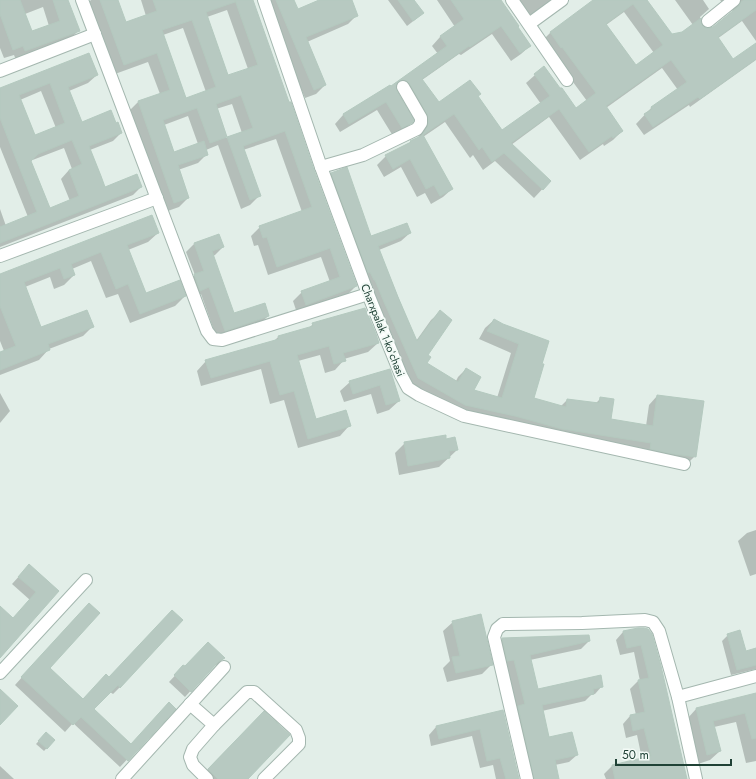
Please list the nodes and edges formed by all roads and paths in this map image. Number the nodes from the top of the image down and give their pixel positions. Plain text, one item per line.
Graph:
1 (82, 0) edge
2 (264, 0) edge
3 (512, 0) edge
4 (562, 0) edge
5 (734, 0) edge
6 (708, 21) dead end
7 (529, 24) junction
8 (95, 34) junction
9 (0, 71) edge
10 (567, 80) dead end
11 (403, 87) dead end
12 (321, 167) junction
13 (156, 198) junction
14 (0, 256) edge
15 (368, 294) junction
16 (684, 464) dead end
17 (86, 580) dead end
18 (224, 667) dead end
19 (0, 673) edge
20 (756, 676) edge
21 (678, 696) junction
22 (190, 704) junction
23 (214, 725) junction
24 (122, 779) edge
25 (208, 779) edge
26 (264, 779) edge
27 (527, 779) edge
28 (696, 779) edge

1 - 8 street
2 - 12 street, Charxpalak 1-koʻchasi
3 - 7 street
4 - 7 street
5 - 6 street
7 - 10 street
8 - 9 street
8 - 13 street
11 - 12 street
12 - 15 street, Charxpalak 1-koʻchasi
13 - 14 street
13 - 15 street
15 - 16 street, Charxpalak 1-koʻchasi
17 - 19 street
18 - 22 street
20 - 21 street
21 - 27 street
21 - 28 street
22 - 23 street
22 - 24 street
23 - 25 street
23 - 26 street

